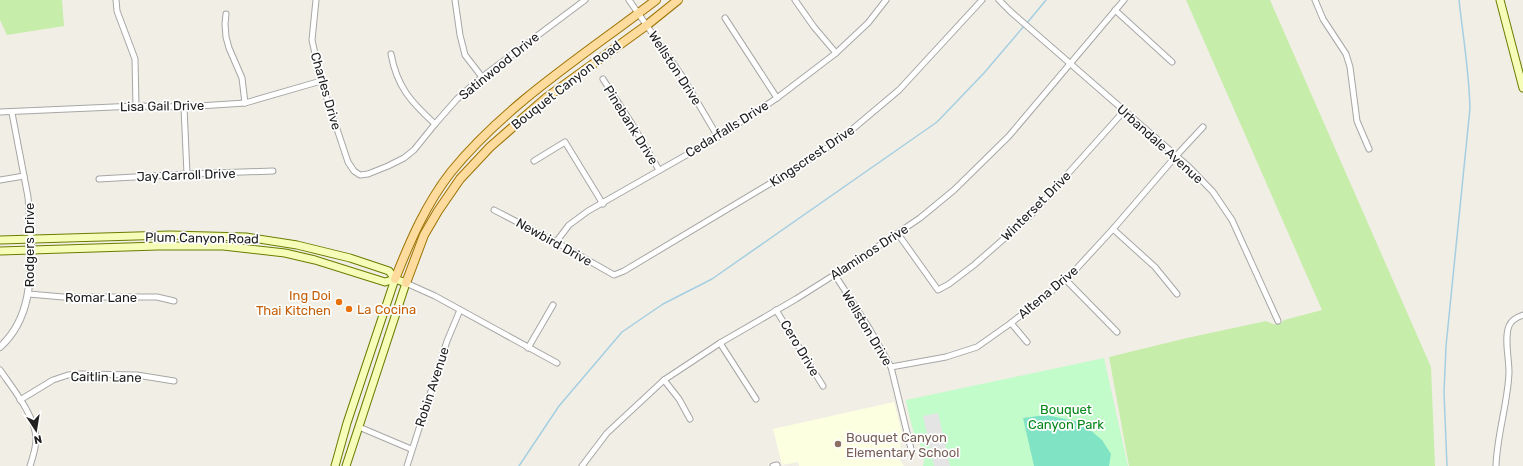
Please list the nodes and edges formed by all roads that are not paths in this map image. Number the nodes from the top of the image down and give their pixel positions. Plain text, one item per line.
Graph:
1 (116, 0) edge
2 (316, 0) edge
3 (455, 0) edge
4 (584, 0) edge
5 (629, 0) edge
6 (656, 0) edge
7 (678, 0) edge
8 (795, 0) edge
9 (982, 0) edge
10 (999, 0) edge
11 (1124, 0) edge
12 (1315, 0) edge
13 (1500, 0) edge
14 (883, 1) edge
15 (1115, 10) junction
16 (226, 14) dead end
17 (638, 14) junction
18 (725, 18) dead end
19 (647, 25) junction
20 (836, 53) junction
21 (391, 54) dead end
22 (1172, 62) dead end
23 (1070, 63) junction
24 (482, 77) junction
25 (603, 79) dead end
26 (321, 81) junction
27 (1523, 88) edge
28 (777, 98) junction
29 (245, 102) junction
30 (136, 106) junction
31 (184, 107) junction
32 (1124, 111) junction
33 (0, 112) edge
34 (12, 112) junction
35 (435, 124) junction
36 (1203, 127) dead end
37 (718, 137) junction
38 (1369, 149) dead end
39 (1176, 156) junction
40 (534, 161) dead end
41 (659, 170) junction
42 (273, 171) dead end
43 (187, 174) junction
44 (360, 175) joint
45 (24, 176) junction
46 (99, 178) dead end
47 (0, 180) edge
48 (603, 204) junction
49 (494, 210) dead end
50 (1114, 229) junction
51 (898, 234) junction
52 (31, 239) junction
53 (0, 240) edge
54 (556, 242) junction
55 (31, 250) junction
56 (0, 251) edge
57 (614, 275) joint
58 (835, 275) junction
59 (395, 279) junction
60 (1066, 280) junction
61 (406, 283) junction
62 (29, 294) junction
63 (1177, 294) dead end
64 (174, 301) dead end
65 (553, 305) dead end
66 (460, 310) junction
67 (776, 310) junction
68 (1523, 315) edge
69 (1278, 321) dead end
70 (1011, 323) junction
71 (1117, 332) dead end
72 (1027, 342) dead end
73 (720, 343) junction
74 (0, 347) edge
75 (528, 348) junction
76 (557, 363) dead end
77 (891, 367) junction
78 (0, 370) edge
79 (664, 380) junction
80 (174, 382) dead end
81 (359, 386) junction
82 (823, 386) dead end
83 (756, 399) dead end
84 (20, 400) junction
85 (367, 402) junction
86 (690, 419) dead end
87 (359, 427) junction
88 (411, 449) junction
89 (912, 453) dead end
90 (30, 466) edge
91 (335, 466) edge
92 (346, 466) edge
93 (407, 466) edge
94 (582, 466) edge
95 (1496, 466) edge

1 - 30 street
2 - 26 street, Charles Drive
3 - 24 street
4 - 24 street, Satinwood Drive
5 - 17 street, Wellston Drive
6 - 17 main road, Bouquet Canyon Road
7 - 19 main road, Bouquet Canyon Road
8 - 20 street
9 - 57 street, Kingscrest Drive
10 - 23 street, Urbandale Avenue
11 - 15 street, Alaminos Drive
12 - 38 street
13 - 27 main road
14 - 20 street, Cedarfalls Drive
15 - 22 street
15 - 23 street, Alaminos Drive
16 - 29 street
17 - 19 street, Wellston Drive
17 - 59 main road, Bouquet Canyon Road
18 - 28 street
19 - 37 street, Wellston Drive
19 - 61 main road, Bouquet Canyon Road
20 - 28 street, Cedarfalls Drive
21 - 35 street
23 - 32 street, Urbandale Avenue
23 - 51 street, Alaminos Drive
24 - 35 street, Satinwood Drive
25 - 41 street, Pinebank Drive
26 - 29 street, Lisa Gail Drive
26 - 44 street, Charles Drive
28 - 37 street, Cedarfalls Drive
29 - 31 street, Lisa Gail Drive
30 - 31 street, Lisa Gail Drive
30 - 34 street, Lisa Gail Drive
31 - 43 street
32 - 39 street, Urbandale Avenue
32 - 51 street, Winterset Drive
33 - 34 street, Lisa Gail Drive
34 - 45 street, Rodgers Drive
35 - 44 street, Satinwood Drive
36 - 39 street, Altena Drive
37 - 41 street, Cedarfalls Drive
39 - 50 street, Altena Drive
39 - 69 street, Urbandale Avenue
40 - 48 street
41 - 48 street, Cedarfalls Drive
42 - 43 street, Jay Carroll Drive
43 - 46 street, Jay Carroll Drive
45 - 47 street
45 - 52 street, Rodgers Drive
48 - 54 street, Cedarfalls Drive
49 - 54 street, Newbird Drive
50 - 60 street, Altena Drive
50 - 63 street
51 - 58 street, Alaminos Drive
52 - 53 main road, Plum Canyon Road
52 - 55 street, Rodgers Drive
52 - 59 main road, Plum Canyon Road
54 - 57 street, Newbird Drive
55 - 56 main road, Plum Canyon Road
55 - 59 main road, Plum Canyon Road
55 - 62 street, Rodgers Drive
58 - 67 street, Alaminos Drive
58 - 77 street, Wellston Drive
59 - 61 main road, Plum Canyon Road
59 - 81 main road, Bouquet Canyon Road
60 - 70 street, Altena Drive
60 - 71 street
61 - 66 street, Plum Canyon Road
61 - 85 main road, Bouquet Canyon Road
62 - 64 street, Romar Lane
62 - 74 street, Rodgers Drive
65 - 75 street
66 - 75 street, Plum Canyon Road
66 - 88 street, Robin Avenue
67 - 73 street, Alaminos Drive
67 - 82 street, Cero Drive
68 - 95 street
70 - 72 street
70 - 77 street, Altena Drive
73 - 79 street, Alaminos Drive
73 - 83 street
75 - 76 street, Plum Canyon Road
77 - 89 street, Wellston Drive
78 - 84 street
79 - 86 street
79 - 94 street, Alaminos Drive
80 - 84 street, Caitlin Lane
81 - 85 main road
81 - 91 main road, Bouquet Canyon Road
84 - 90 street
85 - 87 main road, Bouquet Canyon Road
87 - 88 street
87 - 92 main road, Bouquet Canyon Road
88 - 93 street, Robin Avenue

